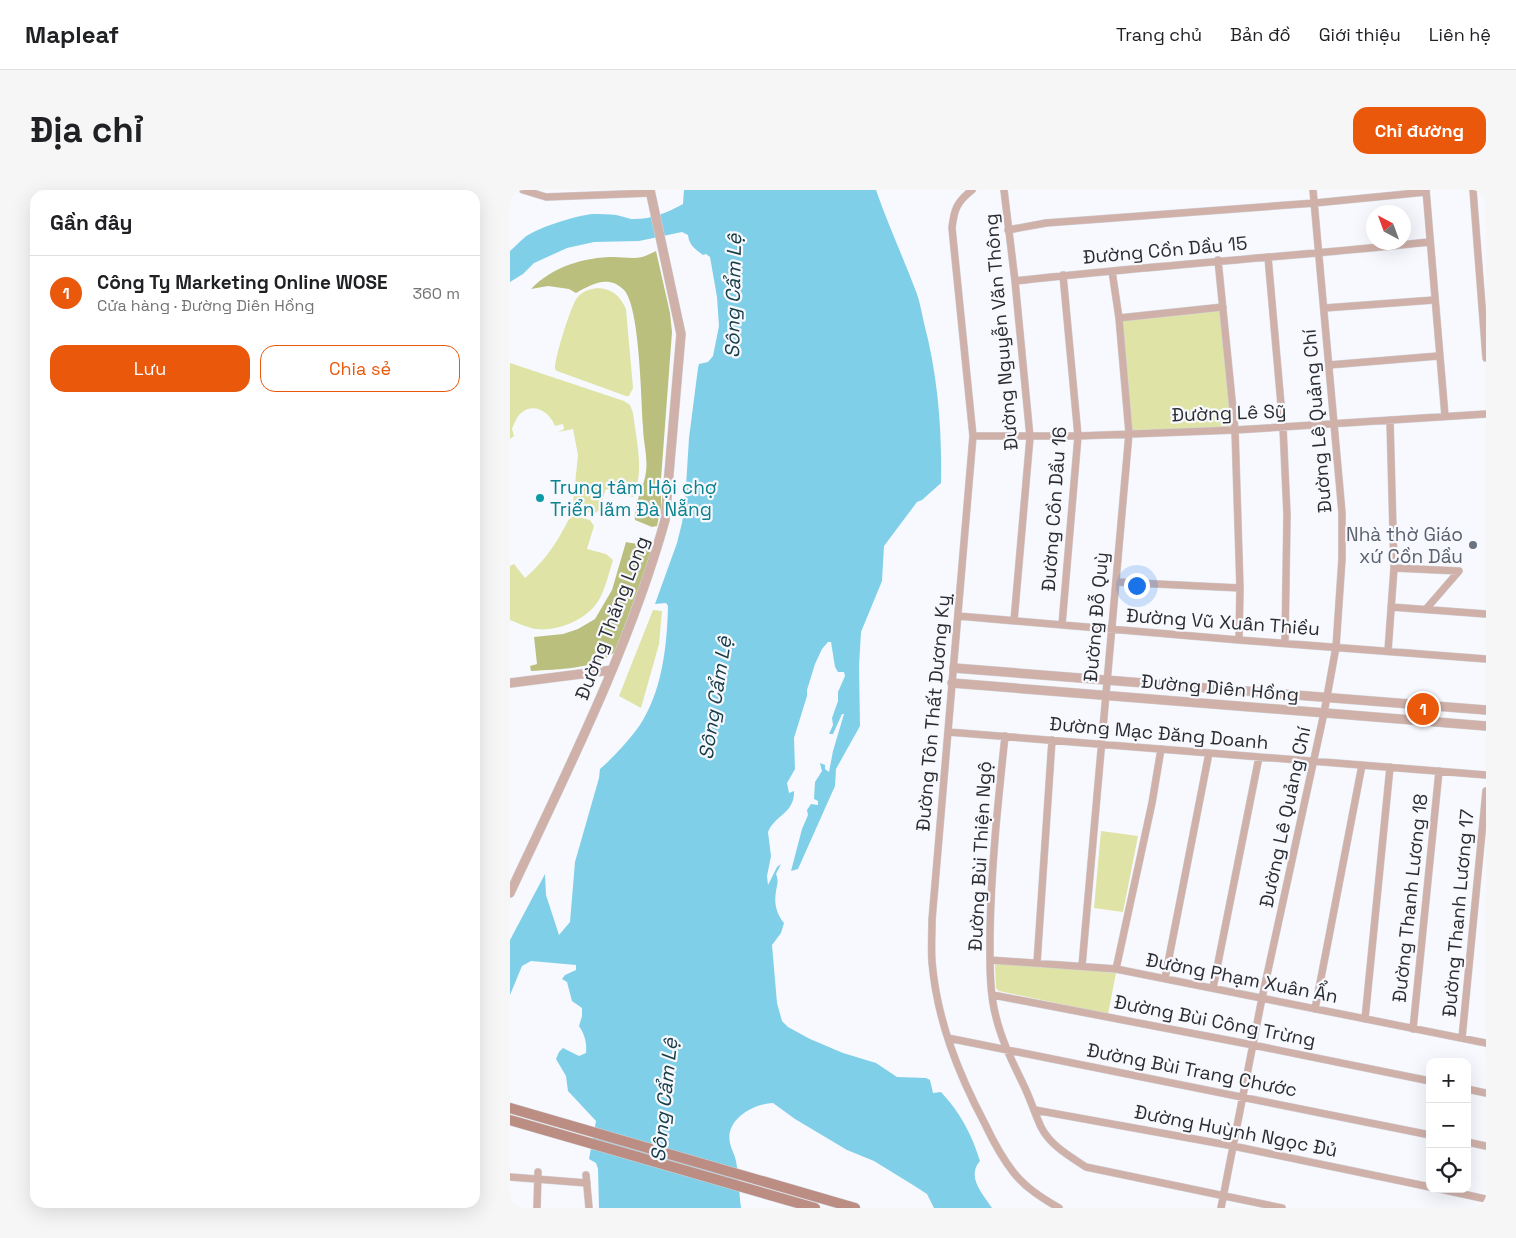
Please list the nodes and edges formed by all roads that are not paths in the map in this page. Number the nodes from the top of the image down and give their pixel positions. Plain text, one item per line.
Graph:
1 (523, 190) edge
2 (972, 190) edge
3 (1004, 190) edge
4 (1313, 190) edge
5 (1473, 190) edge
6 (1426, 191) edge
7 (651, 192) edge
8 (1315, 203) junction
9 (1008, 230) junction
10 (1429, 242) junction
11 (1318, 254) junction
12 (1268, 257) junction
13 (1218, 260) junction
14 (1112, 271) junction
15 (1063, 275) junction
16 (1015, 281) junction
17 (1434, 300) junction
18 (1223, 308) junction
19 (1324, 308) junction
20 (1119, 318) junction
21 (1438, 356) junction
22 (1486, 358) edge
23 (1329, 365) junction
24 (1486, 414) edge
25 (1444, 416) junction
26 (1390, 420) junction
27 (1334, 424) junction
28 (1283, 427) junction
29 (1236, 430) junction
30 (1129, 433) junction
31 (973, 436) junction
32 (1078, 436) junction
33 (1030, 437) junction
34 (1394, 568) junction
35 (1116, 582) junction
36 (1240, 588) junction
37 (1391, 606) junction
38 (1426, 609) junction
39 (1486, 614) edge
40 (958, 616) junction
41 (1014, 622) junction
42 (1062, 625) junction
43 (1112, 629) junction
44 (1239, 640) junction
45 (1285, 643) junction
46 (1336, 647) junction
47 (1388, 651) junction
48 (1486, 659) edge
49 (954, 668) junction
50 (612, 670) junction
51 (1107, 680) junction
52 (510, 683) edge
53 (952, 683) junction
54 (1106, 695) junction
55 (1326, 698) junction
56 (1486, 710) edge
57 (1324, 713) junction
58 (1486, 726) edge
59 (948, 732) junction
60 (1005, 736) junction
61 (1052, 740) junction
62 (1102, 744) junction
63 (1161, 749) junction
64 (1209, 753) junction
65 (1259, 757) junction
66 (1314, 762) junction
67 (1362, 765) junction
68 (1390, 767) junction
69 (1439, 771) junction
70 (1486, 775) edge
71 (1486, 790) edge
72 (510, 893) edge
73 (990, 960) junction
74 (1037, 963) junction
75 (1082, 966) junction
76 (1116, 969) junction
77 (1166, 978) junction
78 (1213, 988) junction
79 (993, 995) junction
80 (1262, 998) junction
81 (1315, 1009) junction
82 (1365, 1019) junction
83 (1413, 1029) junction
84 (948, 1038) junction
85 (1462, 1038) junction
86 (1486, 1043) edge
87 (1253, 1045) junction
88 (1006, 1050) junction
89 (1426, 1080) edge
90 (1471, 1090) edge
91 (1486, 1093) edge
92 (1243, 1098) junction
93 (510, 1108) edge
94 (1035, 1110) junction
95 (510, 1120) edge
96 (1426, 1134) edge
97 (1471, 1143) edge
98 (1233, 1146) junction
99 (1486, 1146) edge
100 (586, 1174) dead end
101 (538, 1176) junction
102 (510, 1177) edge
103 (586, 1183) junction
104 (1426, 1186) edge
105 (1458, 1193) edge
106 (1224, 1196) junction
107 (1486, 1199) edge
108 (537, 1208) edge
109 (589, 1208) edge
110 (815, 1208) edge
111 (855, 1208) edge
112 (1058, 1208) edge
113 (1221, 1208) edge
114 (1282, 1208) edge

1 - 7 street
2 - 31 street, Đường Tôn Thất Dương Kỵ
3 - 9 street, Đường Nguyễn Văn Thông
4 - 8 street, Đường Lê Quảng Chí
5 - 22 street
6 - 8 street
6 - 10 street
7 - 50 street, Đường Thăng Long
8 - 9 street
8 - 11 street, Đường Lê Quảng Chí
9 - 16 street, Đường Nguyễn Văn Thông
10 - 11 street, Đường Cồn Dầu 15
10 - 17 street
11 - 12 street, Đường Cồn Dầu 15
11 - 19 street, Đường Lê Quảng Chí
12 - 13 street, Đường Cồn Dầu 15
12 - 28 street
13 - 14 street, Đường Cồn Dầu 15
13 - 18 street
14 - 15 street, Đường Cồn Dầu 15
14 - 20 street, Đường Đỗ Quỳ
15 - 16 street, Đường Cồn Dầu 15
15 - 32 street, Đường Cồn Dầu 16
16 - 33 street, Đường Nguyễn Văn Thông
17 - 19 street
17 - 21 street
18 - 20 street
18 - 29 street
19 - 23 street, Đường Lê Quảng Chí
20 - 30 street, Đường Đỗ Quỳ
21 - 23 street
21 - 25 street
23 - 27 street, Đường Lê Quảng Chí
24 - 25 street, Đường Lê Sỹ
25 - 26 street, Đường Lê Sỹ
26 - 27 street, Đường Lê Sỹ
26 - 34 street
27 - 28 street, Đường Lê Sỹ
27 - 46 street, Đường Lê Quảng Chí
28 - 29 street, Đường Lê Sỹ
28 - 45 street
29 - 30 street, Đường Lê Sỹ
29 - 36 street
30 - 32 street, Đường Lê Sỹ
30 - 35 street, Đường Đỗ Quỳ
31 - 33 street, Đường Lê Sỹ
31 - 40 street, Đường Tôn Thất Dương Kỵ
32 - 33 street, Đường Lê Sỹ
32 - 42 street, Đường Cồn Dầu 16
33 - 41 street, Đường Nguyễn Văn Thông
34 - 37 street
34 - 38 street
35 - 36 street
35 - 43 street, Đường Đỗ Quỳ
36 - 44 street
37 - 38 street
37 - 47 street
38 - 39 street
40 - 41 street, Đường Vũ Xuân Thiều
40 - 49 street, Đường Tôn Thất Dương Kỵ
41 - 42 street, Đường Vũ Xuân Thiều
42 - 43 street, Đường Vũ Xuân Thiều
43 - 44 street, Đường Vũ Xuân Thiều
43 - 51 street, Đường Đỗ Quỳ
44 - 45 street, Đường Vũ Xuân Thiều
45 - 46 street, Đường Vũ Xuân Thiều
46 - 47 street, Đường Vũ Xuân Thiều
46 - 55 street, Đường Lê Quảng Chí
47 - 48 street, Đường Vũ Xuân Thiều
49 - 51 street, Đường Diên Hồng
49 - 53 street, Đường Tôn Thất Dương Kỵ
50 - 52 street
50 - 72 street, Đường Thăng Long
51 - 54 street, Đường Đỗ Quỳ
51 - 55 street, Đường Diên Hồng
53 - 54 street, Đường Diên Hồng
53 - 59 street, Đường Tôn Thất Dương Kỵ
54 - 57 street, Đường Diên Hồng
54 - 62 street, Đường Đỗ Quỳ
55 - 56 street, Đường Diên Hồng
55 - 57 street, Đường Lê Quảng Chí
57 - 58 street, Đường Diên Hồng
57 - 66 street, Đường Lê Quảng Chí
59 - 60 street, Đường Mạc Đăng Doanh
59 - 84 street, Đường Tôn Thất Dương Kỵ
60 - 61 street, Đường Mạc Đăng Doanh
60 - 73 street, Đường Bùi Thiện Ngộ
61 - 62 street, Đường Mạc Đăng Doanh
61 - 74 street
62 - 63 street, Đường Mạc Đăng Doanh
62 - 75 street, Đường Đỗ Quỳ
63 - 64 street, Đường Mạc Đăng Doanh
63 - 76 street
64 - 65 street, Đường Mạc Đăng Doanh
64 - 77 street
65 - 66 street, Đường Mạc Đăng Doanh
65 - 78 street
66 - 67 street, Đường Mạc Đăng Doanh
66 - 80 street, Đường Lê Quảng Chí
67 - 68 street, Đường Mạc Đăng Doanh
67 - 81 street
68 - 69 street, Đường Mạc Đăng Doanh
68 - 82 street
69 - 70 street, Đường Mạc Đăng Doanh
69 - 83 street, Đường Thanh Lương 18
71 - 85 street, Đường Thanh Lương 17
73 - 74 street, Đường Phạm Xuân Ẩn
73 - 79 street, Đường Bùi Thiện Ngộ
74 - 75 street, Đường Phạm Xuân Ẩn
75 - 76 street, Đường Phạm Xuân Ẩn
76 - 77 street, Đường Phạm Xuân Ẩn
77 - 78 street, Đường Phạm Xuân Ẩn
78 - 80 street, Đường Phạm Xuân Ẩn
79 - 87 street, Đường Bùi Công Trừng
79 - 88 street, Đường Bùi Thiện Ngộ
80 - 81 street, Đường Phạm Xuân Ẩn
80 - 87 street, Đường Lê Quảng Chí
81 - 82 street, Đường Phạm Xuân Ẩn
82 - 83 street, Đường Phạm Xuân Ẩn
83 - 85 street, Đường Phạm Xuân Ẩn
84 - 88 street, Đường Bùi Trang Chước
84 - 112 street, Đường Tôn Thất Dương Kỵ
85 - 86 street, Đường Phạm Xuân Ẩn
87 - 89 street, Đường Bùi Công Trừng
87 - 92 street, Đường Lê Quảng Chí
88 - 92 street, Đường Bùi Trang Chước
88 - 94 street, Đường Bùi Thiện Ngộ
90 - 91 street
92 - 96 street, Đường Bùi Trang Chước
92 - 98 street, Đường Lê Quảng Chí
93 - 111 main road
94 - 98 street, Đường Huỳnh Ngọc Đủ
94 - 106 street, Đường Bùi Thiện Ngộ
95 - 110 main road
97 - 99 street
98 - 104 street, Đường Huỳnh Ngọc Đủ
98 - 106 street, Đường Lê Quảng Chí
100 - 103 street
101 - 102 street
101 - 103 street
101 - 108 street
103 - 109 street
105 - 107 street
106 - 113 street, Đường Lê Quảng Chí
106 - 114 street, Đường Bùi Thiện Ngộ

